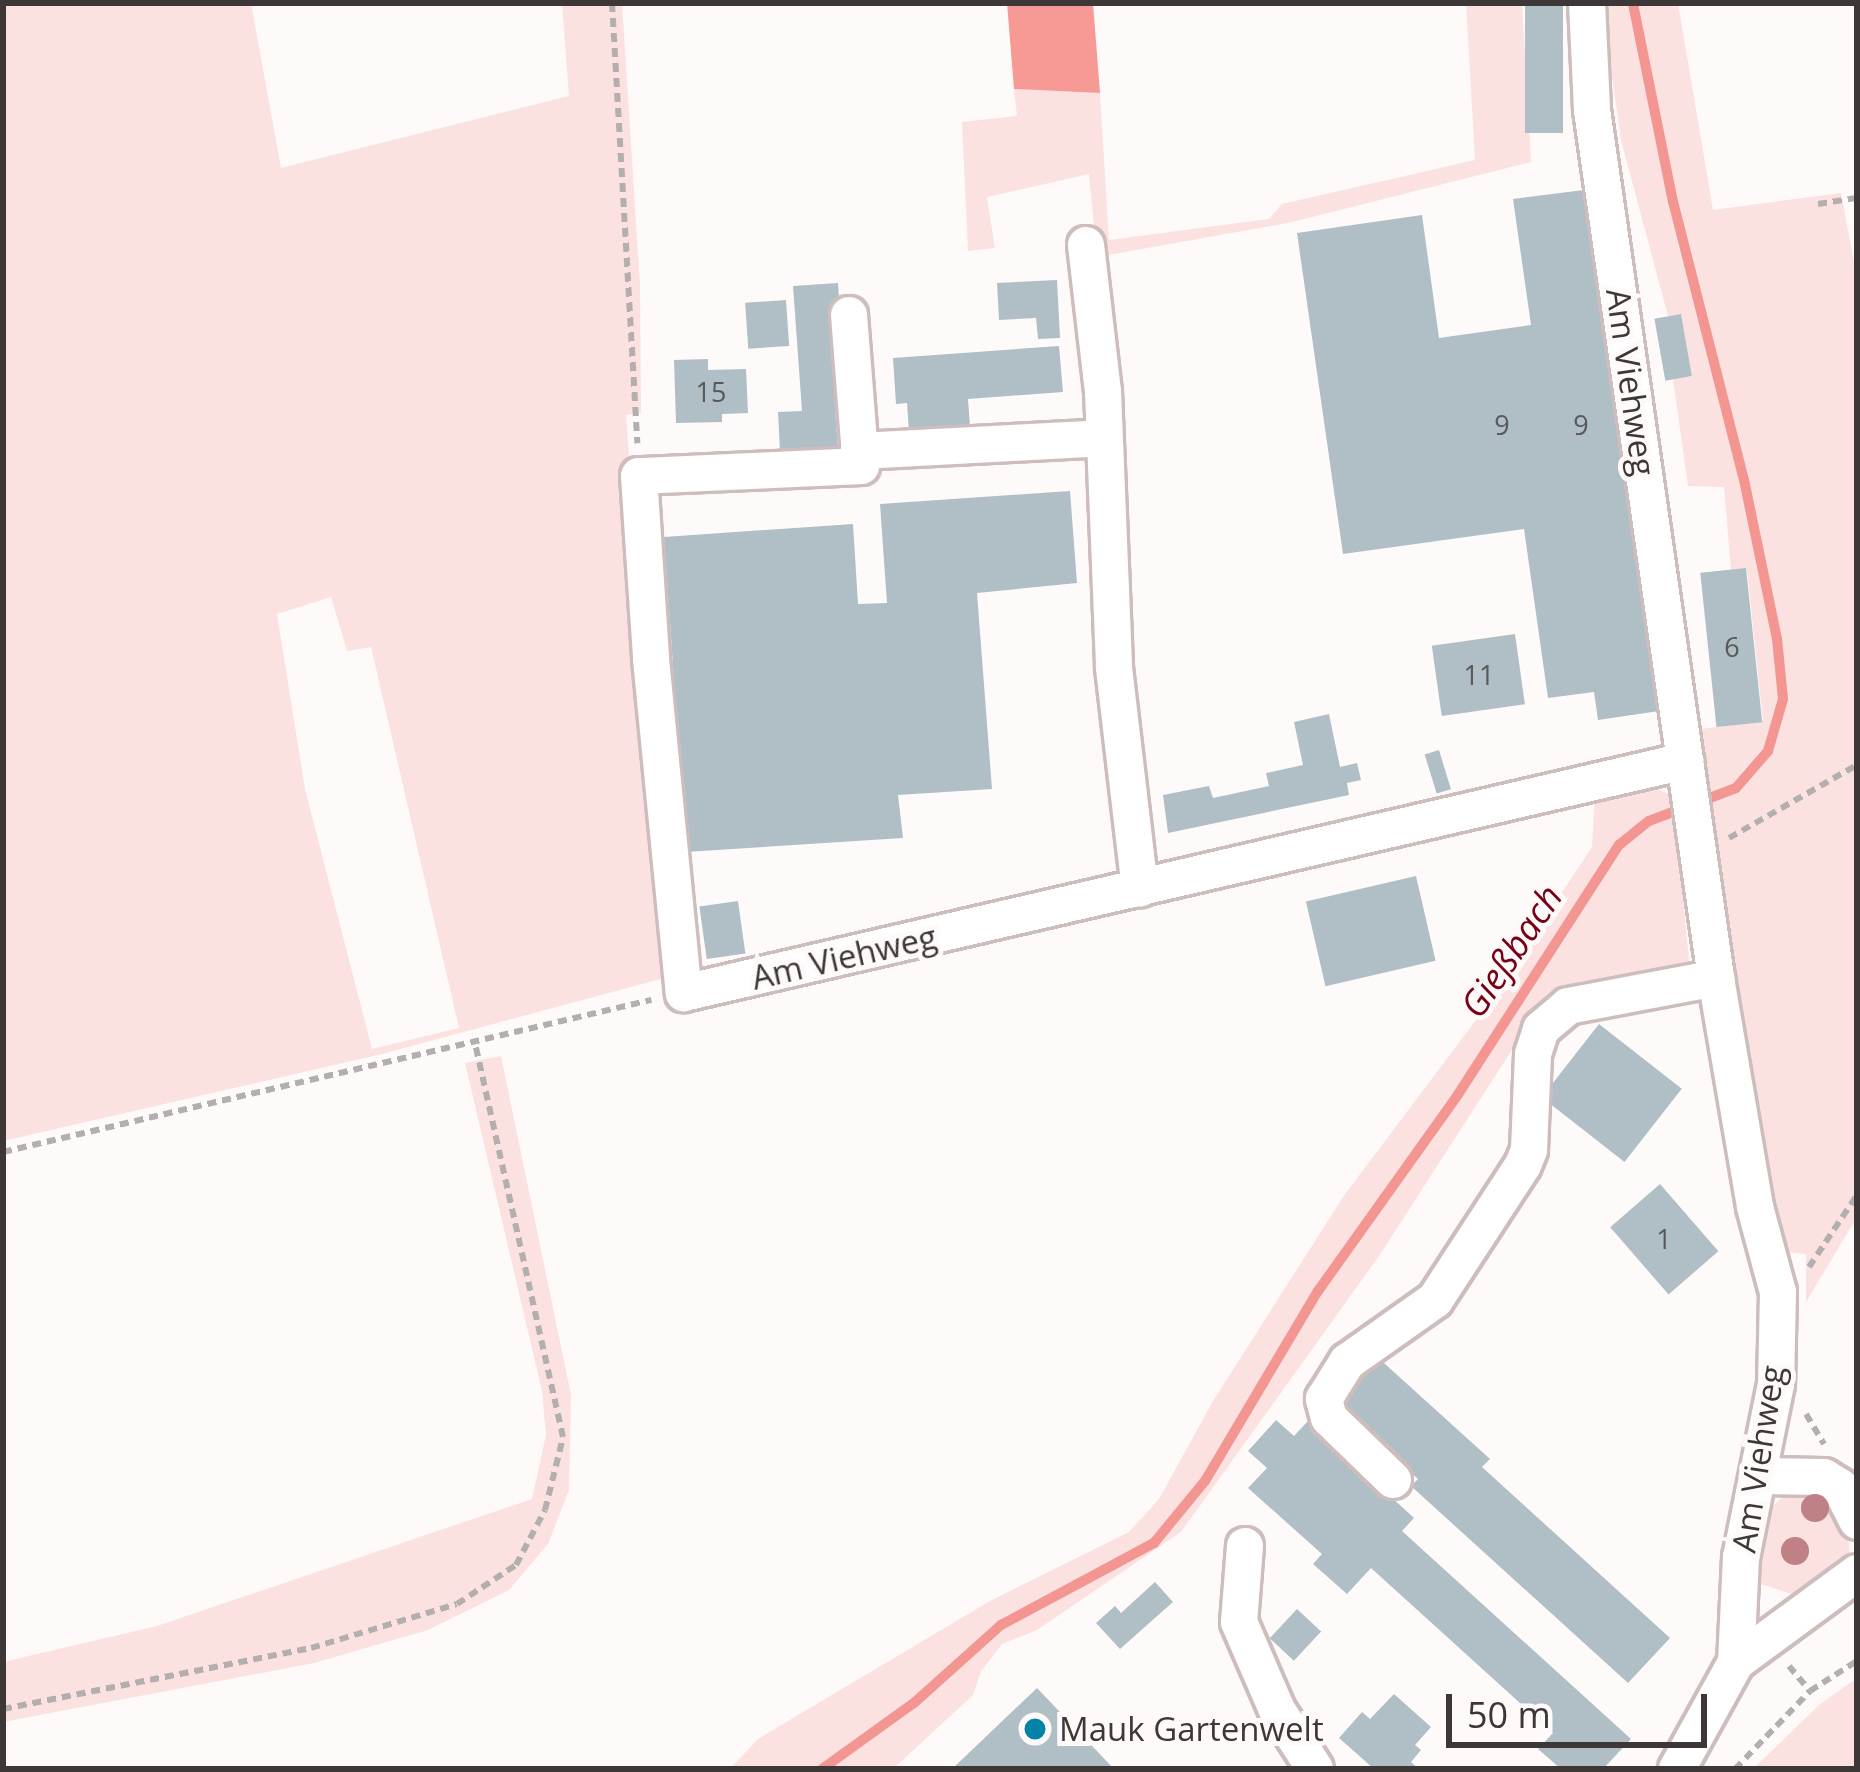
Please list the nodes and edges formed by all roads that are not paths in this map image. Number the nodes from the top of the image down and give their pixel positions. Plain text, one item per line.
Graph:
1 (1587, 3) edge
2 (1086, 245) dead end
3 (850, 315) dead end
4 (1103, 438) junction
5 (859, 451) junction
6 (1691, 806) junction
7 (1140, 888) junction
8 (1716, 978) junction
9 (1761, 1476) junction
10 (1393, 1480) dead end
11 (1857, 1521) edge
12 (1245, 1546) dead end
13 (1857, 1573) edge
14 (1736, 1662) junction
15 (1315, 1769) edge
16 (1677, 1769) edge

1 - 6 street, Am Viehweg
2 - 4 street
3 - 5 street
4 - 5 street
4 - 7 street
5 - 7 street, Am Viehweg
6 - 7 street, Am Viehweg
6 - 8 street, Am Viehweg
8 - 9 street, Am Viehweg
8 - 10 street
9 - 11 street
9 - 14 street, Am Viehweg
12 - 15 street
13 - 14 street
14 - 16 street

